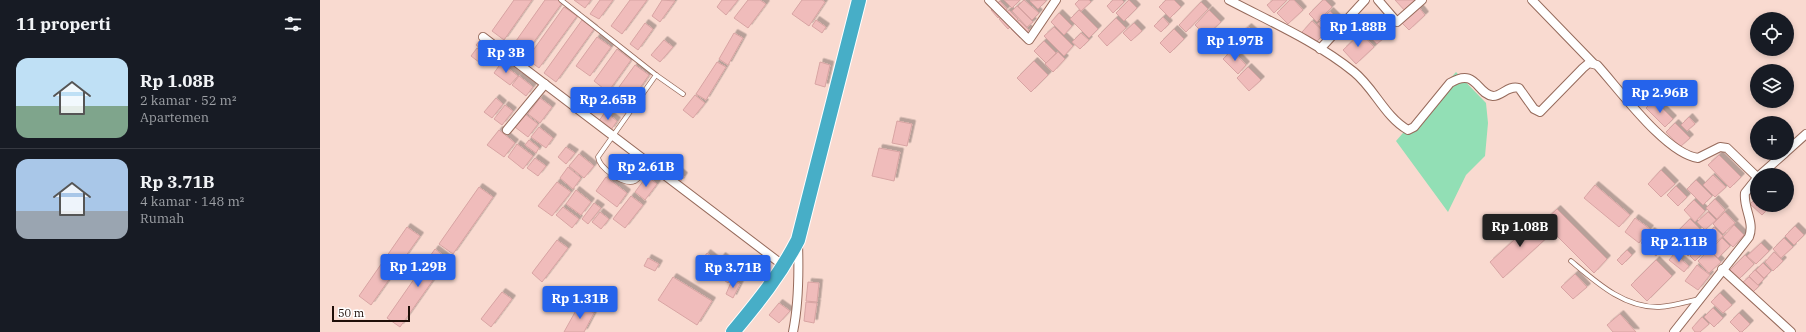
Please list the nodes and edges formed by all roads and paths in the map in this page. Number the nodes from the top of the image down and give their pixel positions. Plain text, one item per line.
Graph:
1 (561, 0) edge
2 (859, 0) edge
3 (989, 0) edge
4 (1056, 0) edge
5 (1229, 0) edge
6 (1365, 0) edge
7 (1378, 0) edge
8 (1422, 0) edge
9 (1532, 0) edge
10 (483, 37) dead end
11 (1320, 49) junction
12 (1593, 63) junction
13 (656, 75) junction
14 (545, 84) junction
15 (683, 94) dead end
16 (506, 130) dead end
17 (1806, 134) edge
18 (613, 136) junction
19 (1794, 145) edge
20 (1776, 160) edge
21 (650, 164) junction
22 (1768, 168) edge
23 (1750, 171) edge
24 (1750, 185) edge
25 (798, 240) junction
26 (1571, 260) dead end
27 (784, 266) junction
28 (1722, 269) junction
29 (1701, 298) junction
30 (733, 332) edge
31 (793, 332) edge
32 (1674, 332) edge
33 (1791, 332) edge

1 - 13 lane
2 - 25 highway
3 - 4 street
5 - 11 street
6 - 11 street
7 - 8 street
9 - 12 street
10 - 14 street
11 - 12 street
12 - 23 street
13 - 15 lane
13 - 18 lane
14 - 16 street
14 - 18 street
17 - 19 street
18 - 21 street
18 - 21 lane
20 - 22 street
21 - 27 street
24 - 28 street
25 - 27 highway
25 - 31 street
26 - 29 lane
27 - 30 highway
28 - 29 street
28 - 33 street
29 - 32 street

